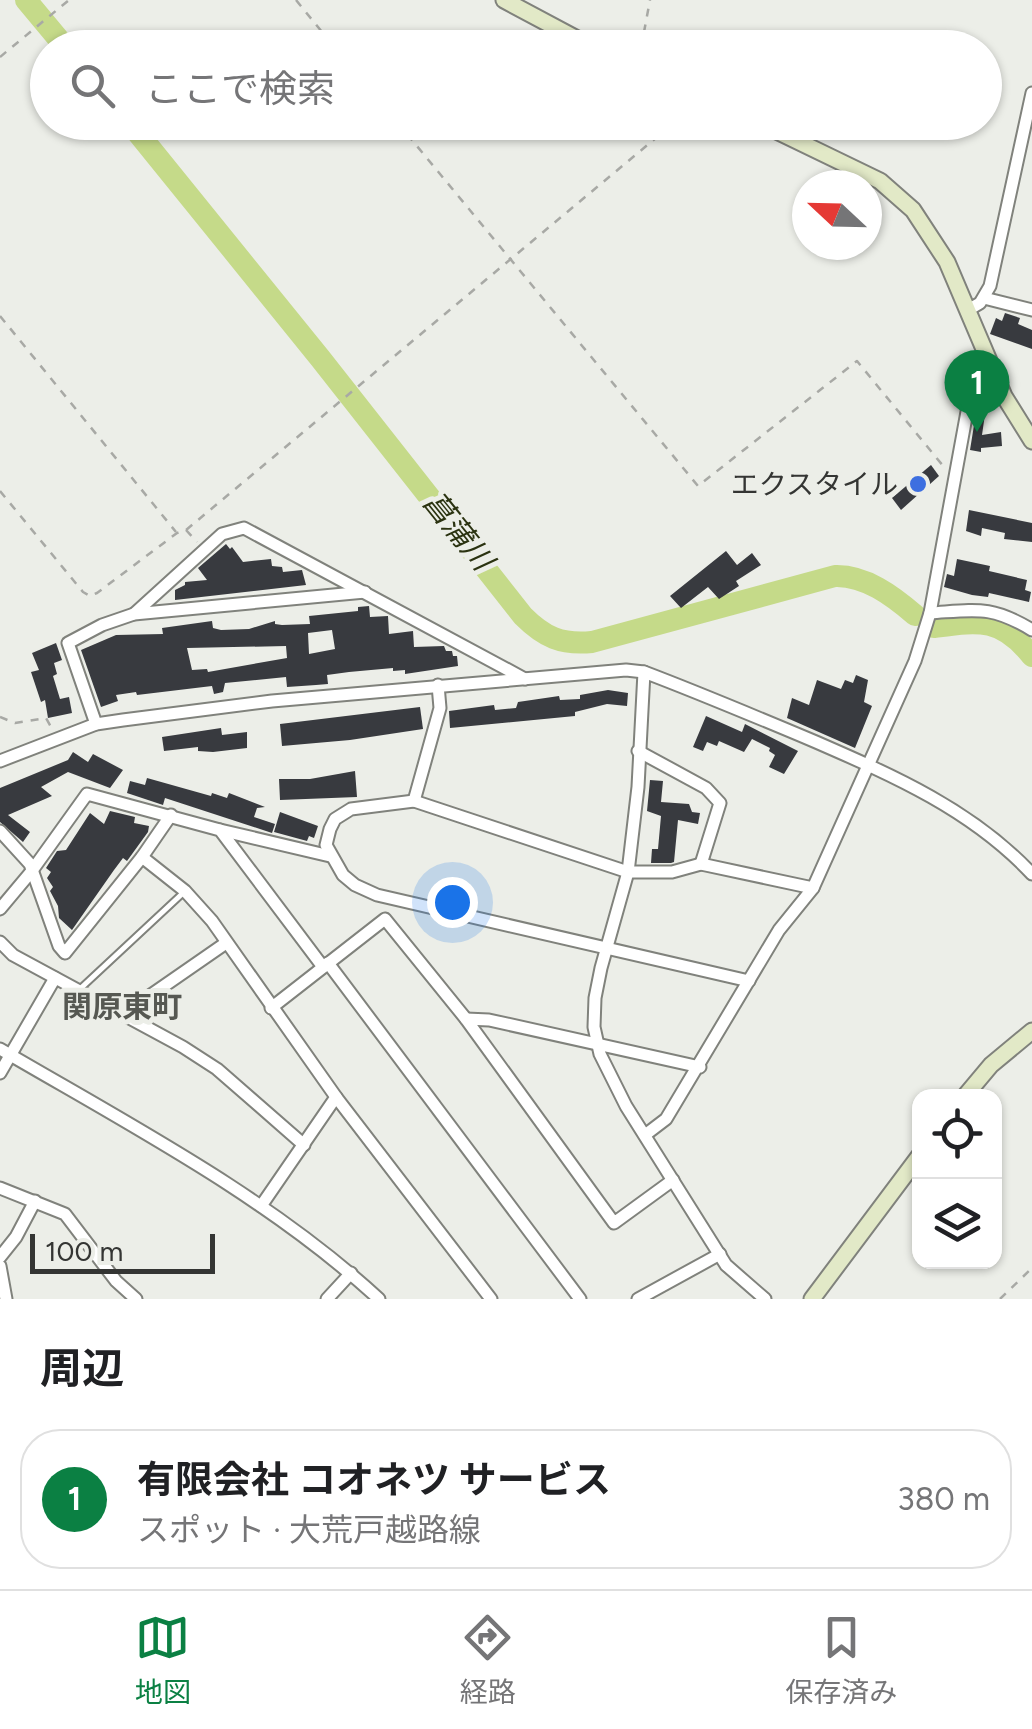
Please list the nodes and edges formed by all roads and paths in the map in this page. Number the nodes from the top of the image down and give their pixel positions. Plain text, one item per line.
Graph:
1 (69, 0) edge
2 (296, 0) edge
3 (504, 0) edge
4 (650, 0) edge
5 (32, 30) edge
6 (320, 30) edge
7 (560, 30) edge
8 (644, 30) edge
9 (30, 32) edge
10 (0, 56) edge
11 (1032, 93) edge
12 (412, 140) edge
13 (653, 140) edge
14 (797, 140) edge
15 (510, 259) junction
16 (984, 298) junction
17 (968, 310) junction
18 (1032, 310) edge
19 (0, 316) edge
20 (989, 359) junction
21 (1032, 440) edge
22 (954, 480) junction
23 (0, 491) edge
24 (186, 530) junction
25 (177, 533) junction
26 (204, 551) junction
27 (365, 592) junction
28 (134, 614) junction
29 (930, 614) junction
30 (1032, 630) edge
31 (644, 672) junction
32 (525, 680) junction
33 (438, 685) junction
34 (0, 718) edge
35 (96, 724) junction
36 (55, 739) junction
37 (638, 751) junction
38 (0, 761) edge
39 (870, 764) junction
40 (414, 801) junction
41 (170, 815) junction
42 (220, 830) junction
43 (0, 831) edge
44 (330, 856) junction
45 (142, 857) junction
46 (700, 864) junction
47 (31, 872) junction
48 (628, 872) junction
49 (1032, 874) edge
50 (814, 888) junction
51 (185, 892) junction
52 (0, 910) edge
53 (0, 942) edge
54 (226, 943) junction
55 (606, 950) junction
56 (326, 966) junction
57 (55, 978) junction
58 (749, 981) junction
59 (79, 990) junction
60 (272, 1008) junction
61 (125, 1013) junction
62 (466, 1019) junction
63 (1032, 1030) edge
64 (597, 1042) junction
65 (5, 1052) edge
66 (700, 1067) junction
67 (0, 1073) edge
68 (971, 1089) edge
69 (336, 1097) junction
70 (645, 1135) junction
71 (304, 1145) junction
72 (912, 1166) edge
73 (673, 1180) junction
74 (0, 1188) edge
75 (35, 1201) junction
76 (262, 1206) junction
77 (720, 1254) junction
78 (0, 1257) edge
79 (0, 1266) edge
80 (1032, 1268) edge
81 (351, 1273) junction
82 (6, 1299) edge
83 (136, 1299) edge
84 (328, 1299) edge
85 (379, 1299) edge
86 (491, 1299) edge
87 (580, 1299) edge
88 (638, 1299) edge
89 (764, 1299) edge
90 (812, 1299) edge
91 (1000, 1299) edge

1 - 5 path
2 - 6 path
3 - 7 main road
4 - 8 path
9 - 10 path
11 - 16 street
12 - 15 path
13 - 15 path
14 - 17 main road
15 - 22 path
15 - 24 path
16 - 17 street
16 - 18 street
17 - 20 main road
19 - 25 path
20 - 21 main road
20 - 22 street
22 - 29 street
23 - 25 path
24 - 25 path
24 - 26 path
26 - 27 street
26 - 28 street
27 - 28 street
27 - 32 street
28 - 35 street
29 - 30 street
29 - 39 street
31 - 32 street
31 - 37 street
31 - 39 street
32 - 33 street
33 - 35 street
33 - 40 street
34 - 36 path
35 - 36 street
36 - 38 street
37 - 46 street
37 - 48 street
39 - 49 street
39 - 50 street
40 - 44 street
40 - 48 street
41 - 42 street
41 - 45 street
41 - 47 street
42 - 44 street
42 - 56 street
43 - 47 street
44 - 55 street
45 - 47 street
45 - 51 street
46 - 48 street
46 - 50 street
47 - 52 street
48 - 55 street
50 - 58 street
51 - 54 street
51 - 59 lane
53 - 57 street
54 - 60 street
54 - 61 street
55 - 58 street
55 - 64 street
56 - 60 street
56 - 62 street
56 - 87 street
57 - 59 street
57 - 65 street
58 - 66 street
59 - 61 street
60 - 69 street
61 - 71 street
62 - 64 street
62 - 73 street
63 - 68 main road
64 - 66 street
64 - 70 street
65 - 67 street
65 - 76 street
66 - 70 street
69 - 71 street
69 - 86 street
70 - 73 street
71 - 76 street
72 - 90 main road
73 - 77 street
74 - 75 street
75 - 78 street
75 - 83 street
76 - 81 street
77 - 88 street
77 - 89 street
79 - 82 street
80 - 91 path
81 - 84 street
81 - 85 street

